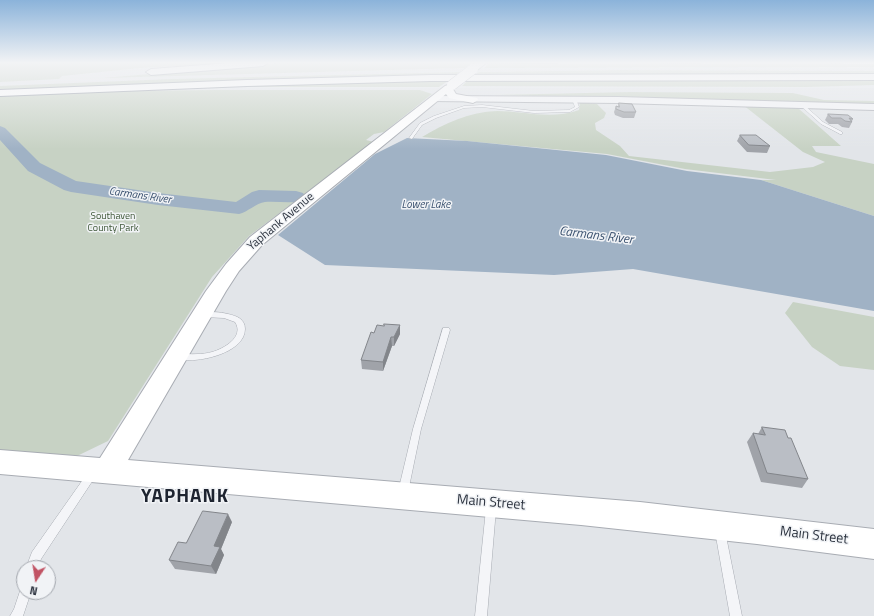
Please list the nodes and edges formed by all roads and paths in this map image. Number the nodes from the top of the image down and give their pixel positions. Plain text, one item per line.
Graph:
1 (444, 92) edge
2 (449, 92) edge
3 (435, 99) junction
4 (574, 99) junction
5 (455, 100) junction
6 (473, 100) junction
7 (802, 105) junction
8 (874, 107) edge
9 (409, 129) junction
10 (841, 132) dead end
11 (201, 315) junction
12 (446, 330) dead end
13 (176, 357) junction
14 (0, 462) edge
15 (102, 469) junction
16 (402, 495) junction
17 (492, 503) junction
18 (718, 525) junction
19 (874, 544) edge
20 (35, 560) edge
21 (23, 600) edge
22 (16, 616) edge
23 (481, 616) edge
24 (736, 616) edge

1 - 3 main road, Yaphank Avenue
2 - 6 main road
3 - 5 street
3 - 9 main road, Yaphank Avenue
4 - 6 street
4 - 7 street
4 - 9 lane
5 - 6 street
5 - 9 main road
7 - 8 street
7 - 10 lane
9 - 11 main road, Yaphank Avenue
11 - 13 main road, Yaphank Avenue
11 - 13 lane
12 - 16 lane
13 - 15 main road, Yaphank Avenue
14 - 15 main road, Main Street
15 - 16 main road, Main Street
15 - 20 lane
16 - 17 main road, Main Street
17 - 18 main road, Main Street
17 - 23 lane
18 - 19 main road, Main Street
18 - 24 lane
21 - 22 lane

